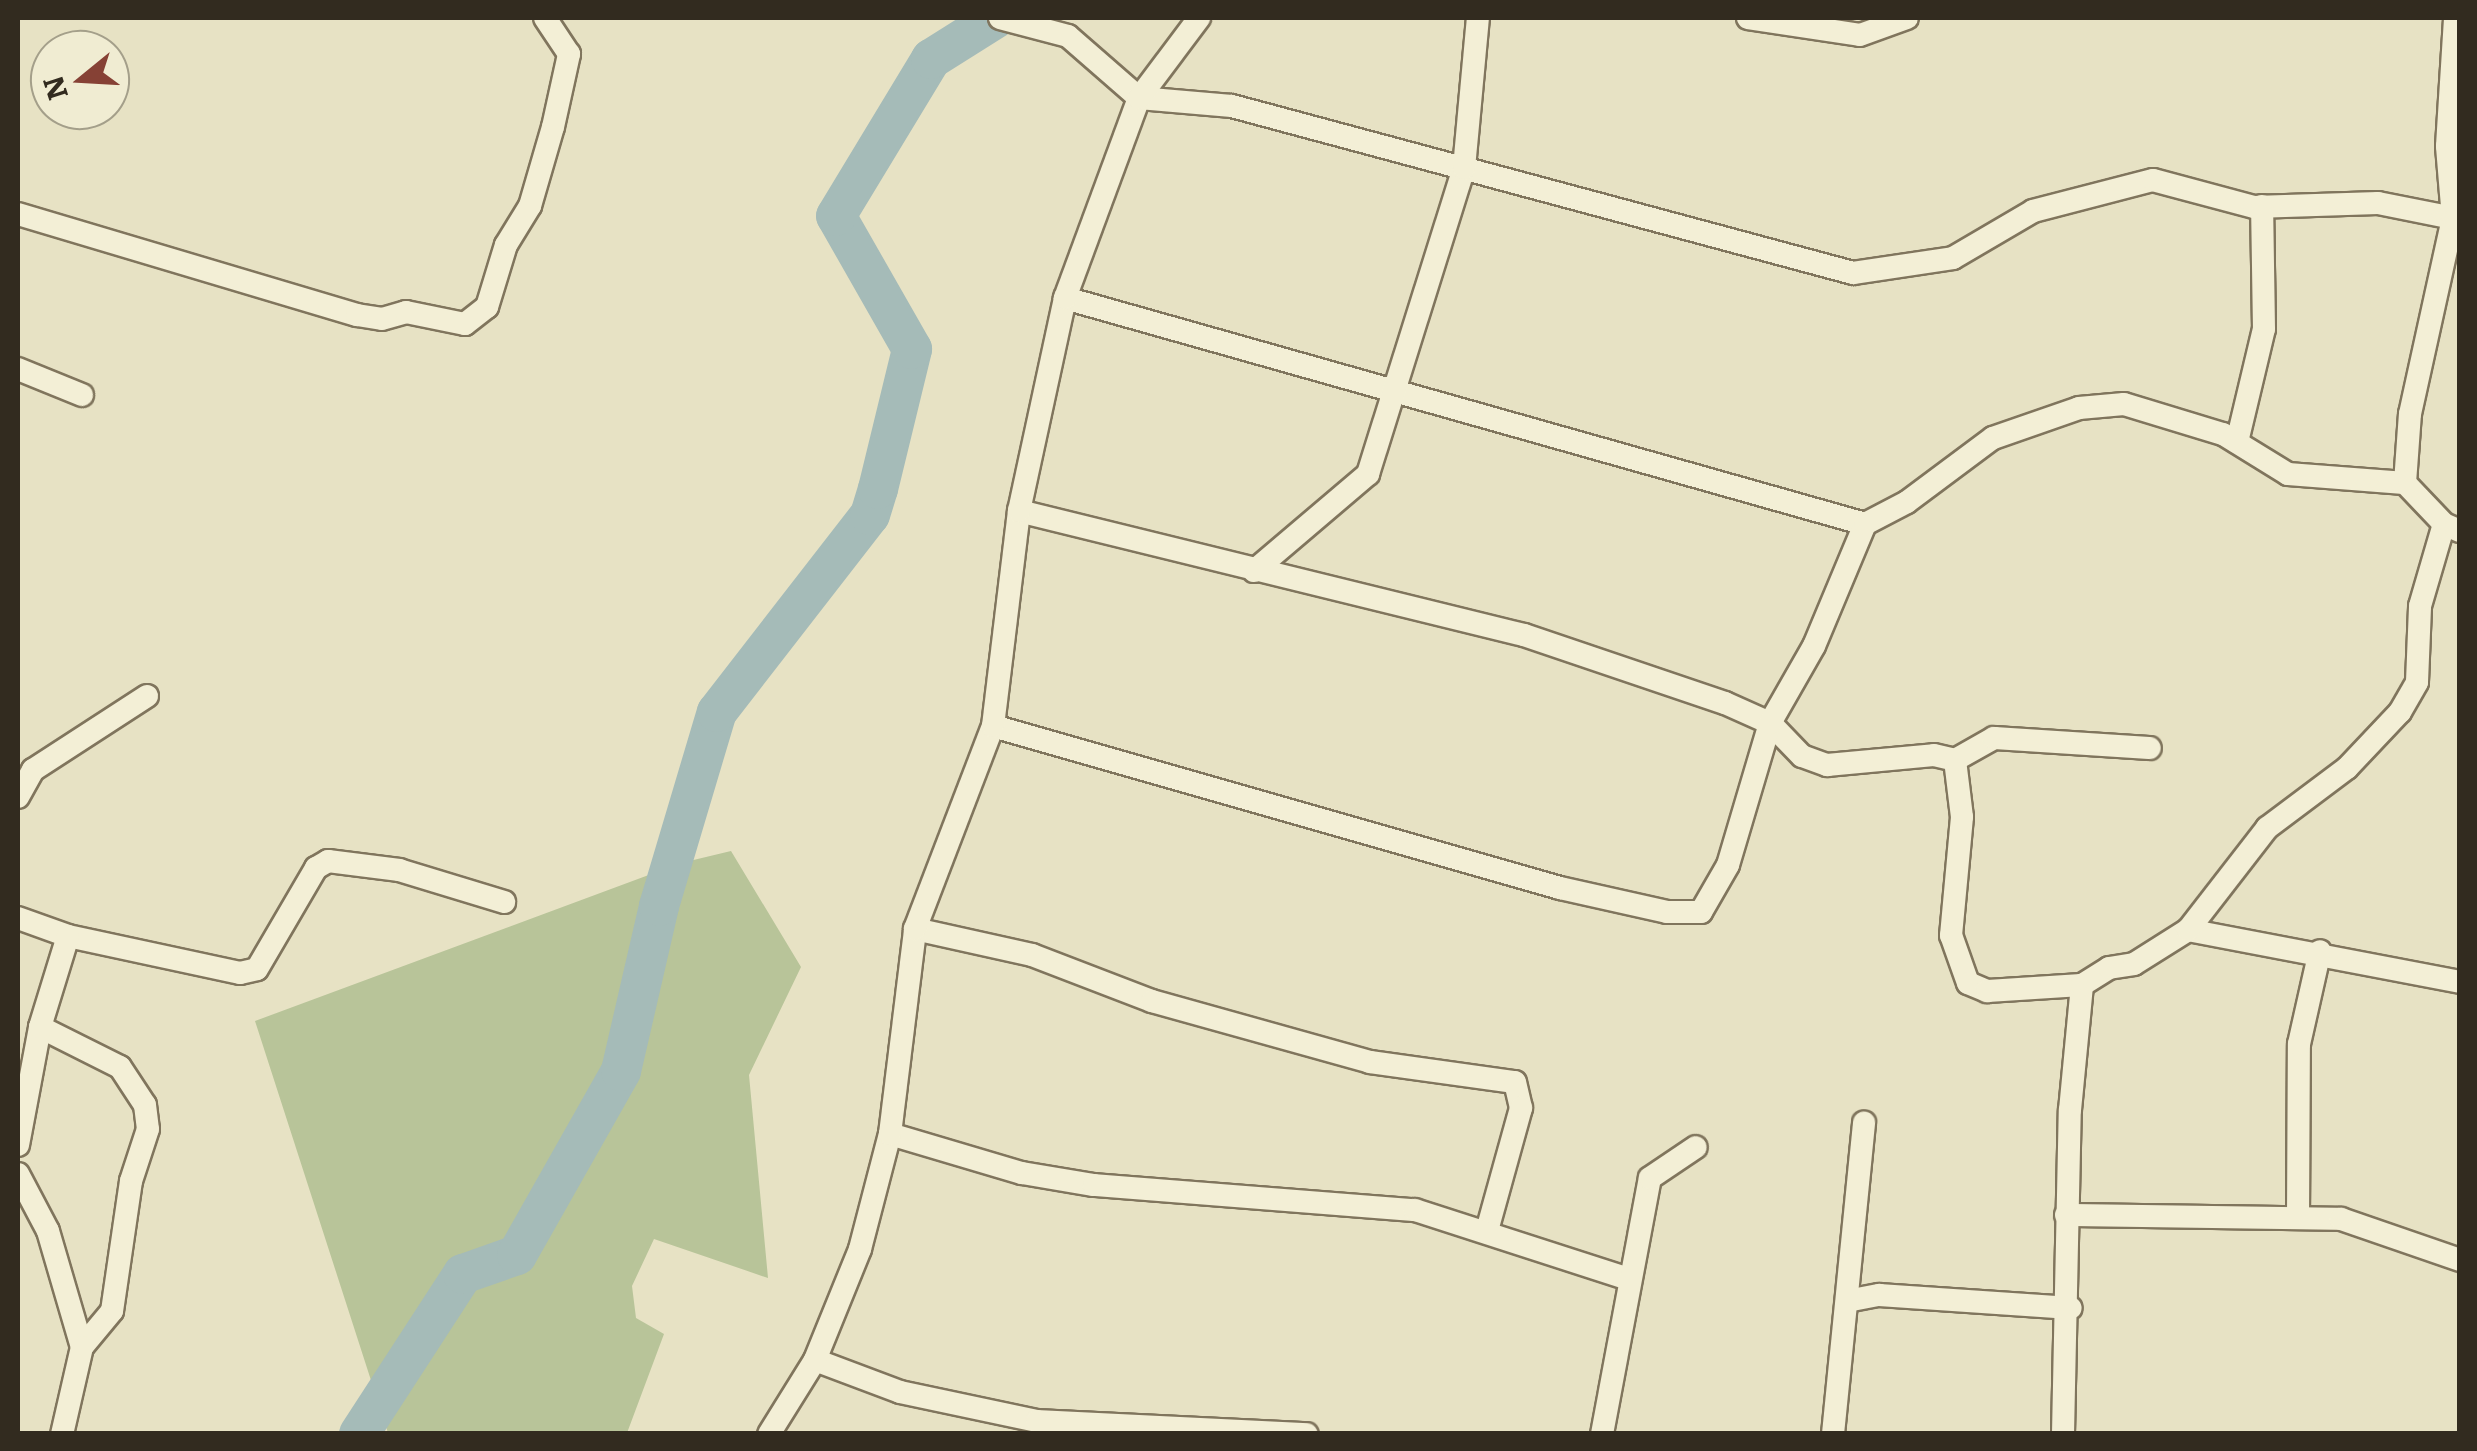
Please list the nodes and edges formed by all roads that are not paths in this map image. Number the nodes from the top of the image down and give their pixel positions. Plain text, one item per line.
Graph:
1 (545, 18) edge
2 (1199, 18) edge
3 (1478, 18) edge
4 (1748, 18) edge
5 (1907, 18) edge
6 (2455, 18) edge
7 (1010, 20) edge
8 (1139, 98) junction
9 (1464, 168) junction
10 (2262, 206) junction
11 (18, 214) edge
12 (2453, 218) junction
13 (1065, 298) junction
14 (18, 369) edge
15 (1388, 393) junction
16 (82, 395) dead end
17 (2236, 442) junction
18 (2405, 483) junction
19 (1019, 511) junction
20 (1865, 524) junction
21 (2452, 527) edge
22 (1254, 571) junction
23 (147, 696) dead end
24 (1770, 724) junction
25 (993, 726) junction
26 (2150, 748) dead end
27 (1954, 760) junction
28 (18, 797) edge
29 (504, 902) dead end
30 (18, 918) edge
31 (915, 930) junction
32 (2188, 930) junction
33 (68, 936) junction
34 (2320, 951) junction
35 (2460, 982) edge
36 (2082, 985) junction
37 (40, 1027) junction
38 (1864, 1123) dead end
39 (890, 1134) junction
40 (18, 1145) edge
41 (1696, 1147) dead end
42 (18, 1174) edge
43 (2066, 1214) junction
44 (2298, 1217) junction
45 (1487, 1231) junction
46 (2460, 1260) edge
47 (1629, 1278) junction
48 (1847, 1301) junction
49 (2070, 1308) junction
50 (82, 1347) junction
51 (816, 1360) junction
52 (62, 1434) edge
53 (769, 1434) edge
54 (1306, 1434) edge
55 (1602, 1434) edge
56 (1834, 1434) edge
57 (2063, 1434) edge

1 - 11 street
2 - 8 street
3 - 9 street
4 - 5 street
6 - 12 street
7 - 8 street
8 - 9 street
8 - 13 street
9 - 10 street
9 - 15 street
10 - 12 street
10 - 17 street
12 - 18 street
13 - 15 street
13 - 19 street
14 - 16 street
15 - 20 street
15 - 22 street
17 - 18 street
17 - 20 street
18 - 21 street
19 - 22 street
19 - 25 street
20 - 24 street
21 - 32 street
22 - 24 street
23 - 28 street
24 - 25 street
24 - 27 street
25 - 31 street
26 - 27 street
27 - 36 street
29 - 33 street
30 - 33 street
31 - 39 street
31 - 45 street
32 - 34 street
32 - 36 street
33 - 37 street
34 - 35 street
34 - 44 street
36 - 43 street
37 - 40 street
37 - 50 street
38 - 48 street
39 - 45 street
39 - 51 street
41 - 47 street
42 - 50 street
43 - 44 street
43 - 49 street
44 - 46 street
45 - 47 street
47 - 55 street
48 - 49 street
48 - 56 street
49 - 57 street
50 - 52 street
51 - 53 street
51 - 54 street

